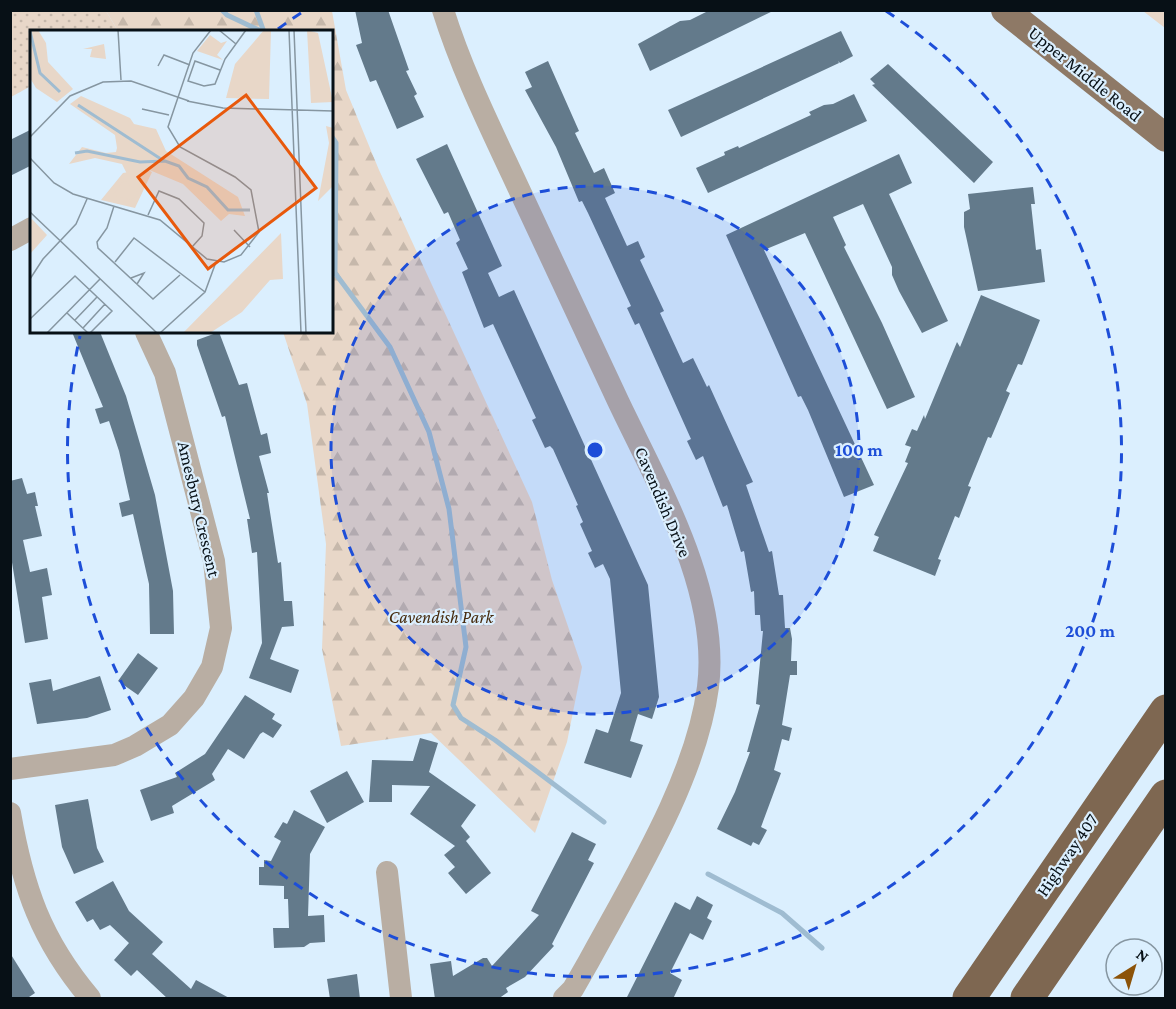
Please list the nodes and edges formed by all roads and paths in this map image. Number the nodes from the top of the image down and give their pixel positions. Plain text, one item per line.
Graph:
1 (443, 10) edge
2 (1005, 10) edge
3 (1166, 138) edge
4 (30, 229) edge
5 (10, 240) edge
6 (146, 333) edge
7 (1166, 711) edge
8 (10, 769) edge
9 (1166, 796) edge
10 (10, 813) edge
11 (387, 872) dead end
12 (90, 999) edge
13 (401, 999) edge
14 (564, 999) edge
15 (969, 999) edge
16 (1027, 999) edge

1 - 14 street, Cavendish Drive
2 - 3 main road, Upper Middle Road
4 - 5 street
6 - 8 street, Amesbury Crescent
7 - 15 highway, Highway 407
9 - 16 highway
10 - 12 street
11 - 13 street

